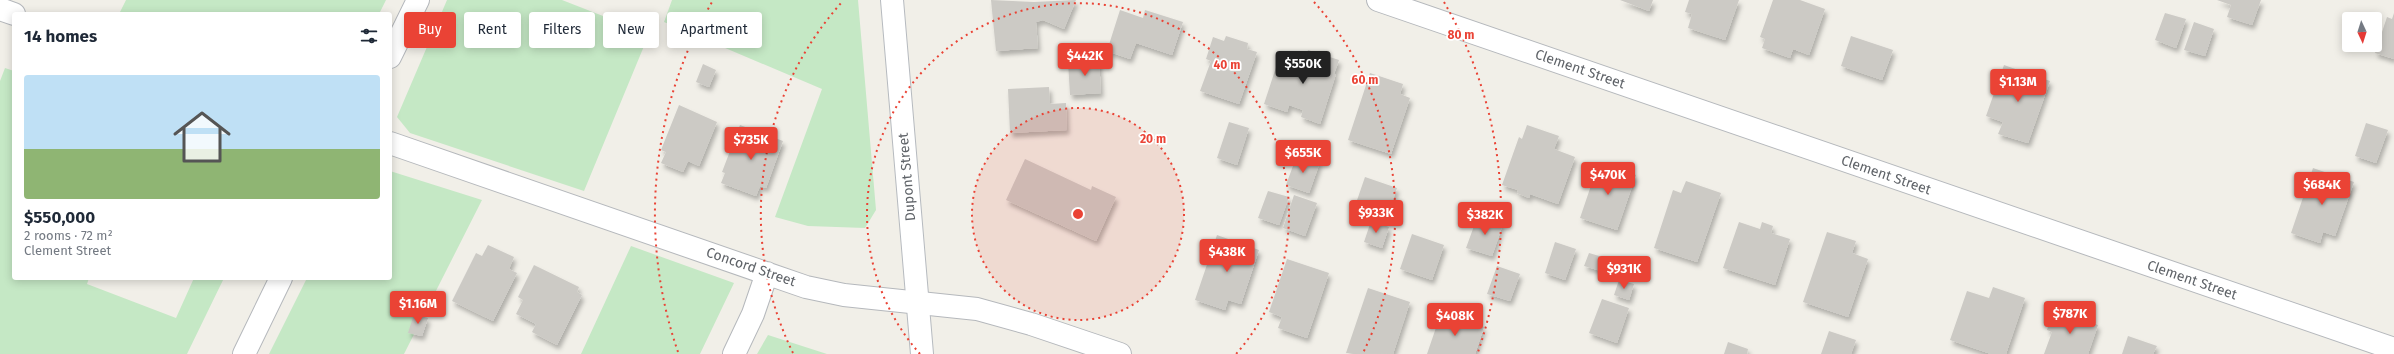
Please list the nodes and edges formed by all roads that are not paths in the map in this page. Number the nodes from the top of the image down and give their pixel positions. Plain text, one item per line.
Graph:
1 (418, 0) edge
2 (892, 0) edge
3 (1378, 0) edge
4 (0, 9) edge
5 (12, 13) edge
6 (392, 54) edge
7 (392, 144) edge
8 (767, 273) junction
9 (280, 280) edge
10 (918, 302) junction
11 (2394, 349) edge
12 (244, 354) edge
13 (734, 354) edge
14 (922, 354) edge
15 (1120, 354) edge

1 - 6 street
2 - 10 street, Dupont Street
3 - 11 street, Clement Street
4 - 5 street
7 - 8 street, Concord Street
8 - 10 street, Concord Street
8 - 13 street
9 - 12 street
10 - 14 street, Dupont Street
10 - 15 street, Concord Street

